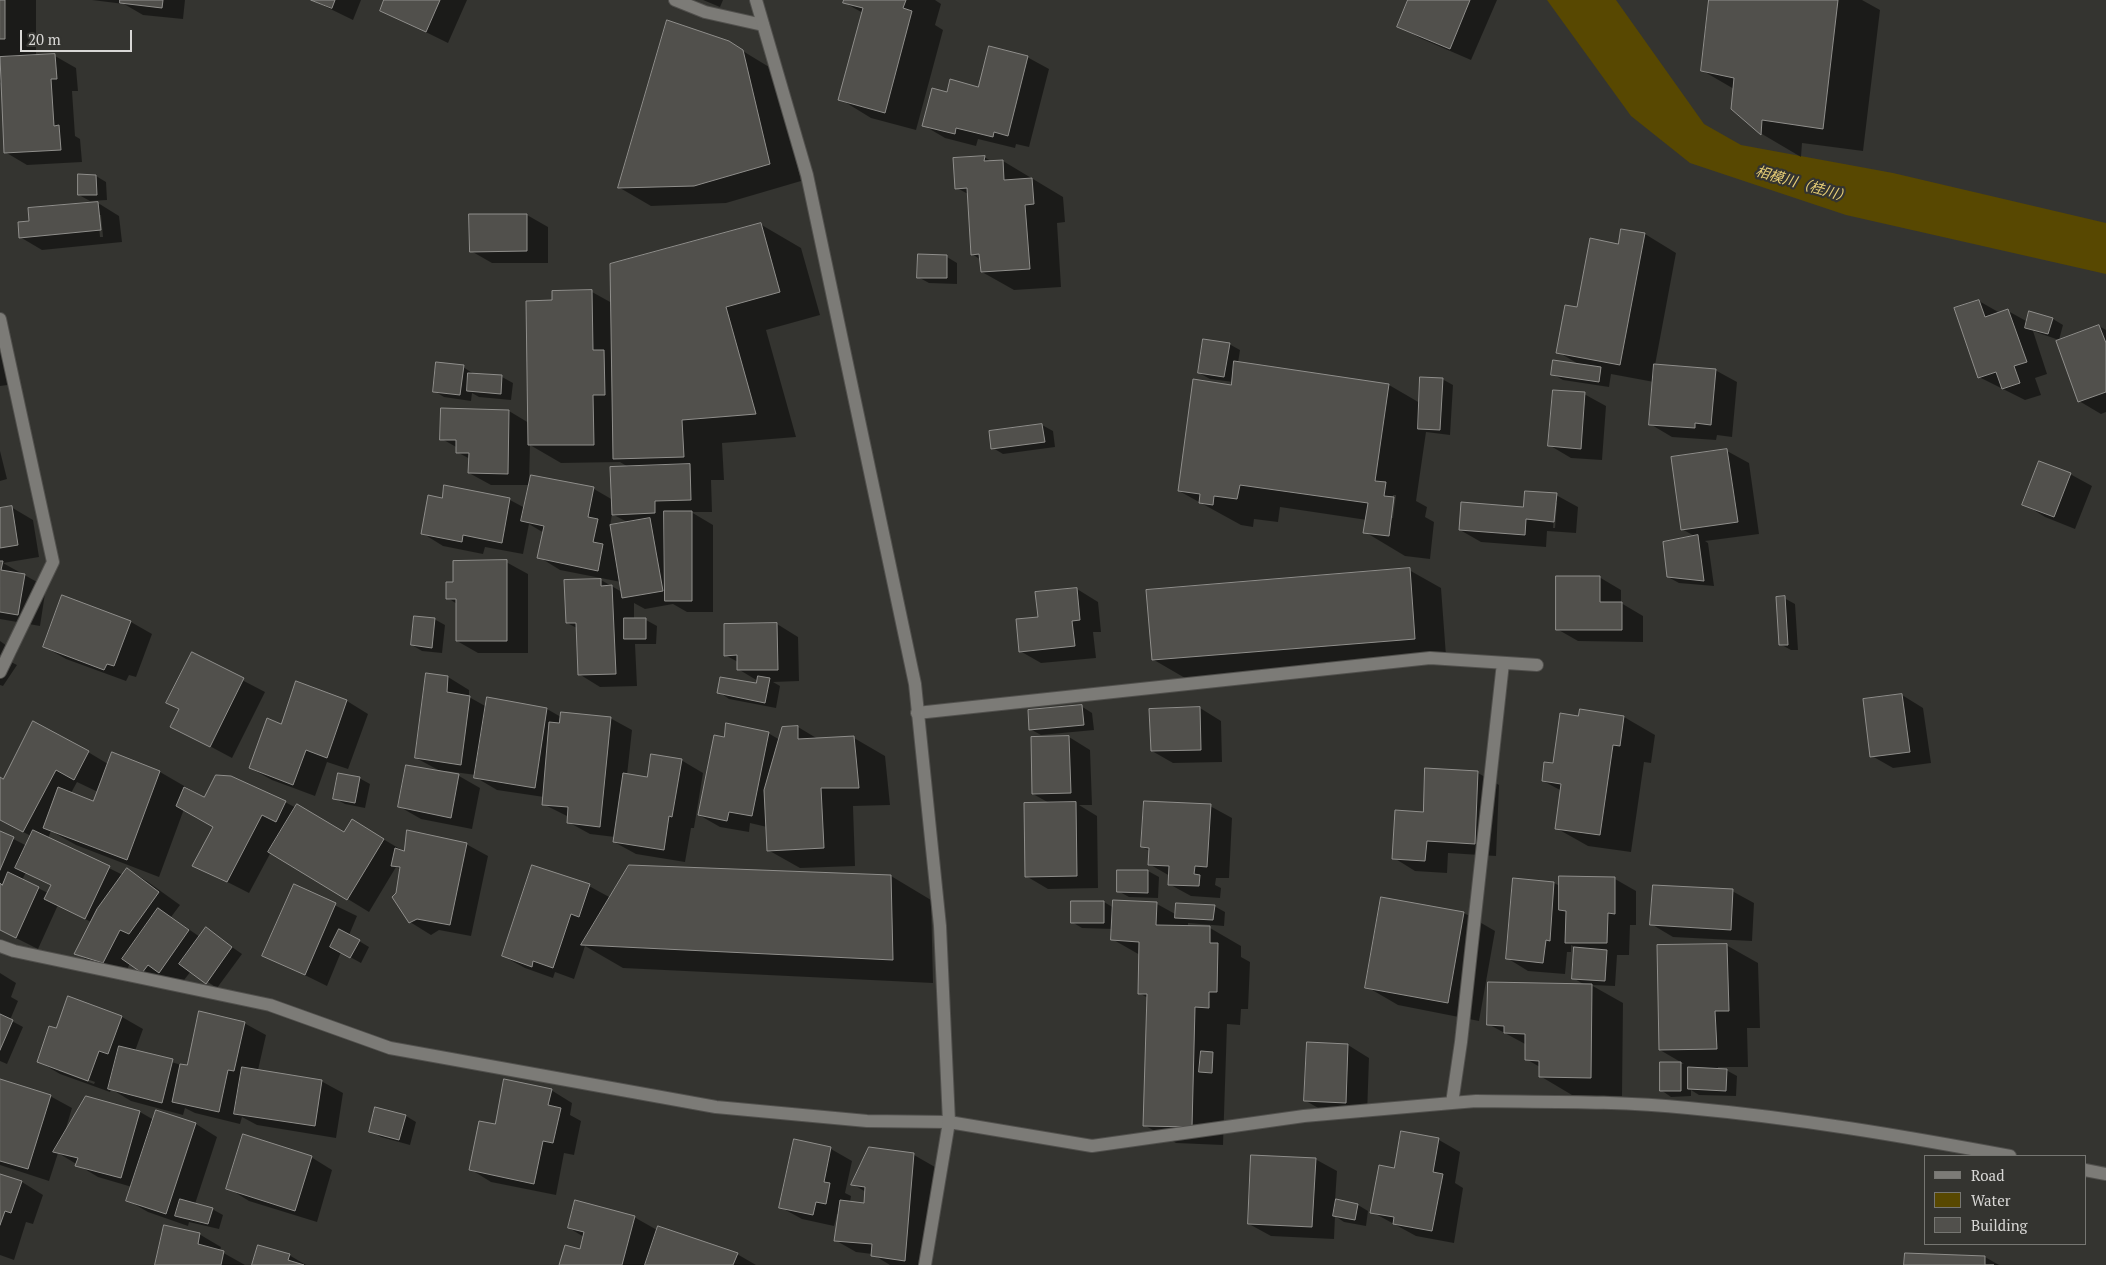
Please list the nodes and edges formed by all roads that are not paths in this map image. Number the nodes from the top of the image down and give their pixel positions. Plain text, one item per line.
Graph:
1 (675, 0) edge
2 (756, 0) edge
3 (763, 24) junction
4 (0, 319) edge
5 (1503, 663) junction
6 (1537, 665) dead end
7 (0, 672) edge
8 (917, 713) junction
9 (0, 946) edge
10 (1452, 1102) junction
11 (949, 1122) junction
12 (2004, 1155) edge
13 (2086, 1170) edge
14 (2106, 1174) edge
15 (925, 1265) edge

1 - 3 street
2 - 3 street
3 - 8 street
4 - 7 street
5 - 6 street
5 - 8 street
5 - 10 street
8 - 11 street
9 - 11 street
10 - 11 street
10 - 12 street
11 - 15 street
13 - 14 street

